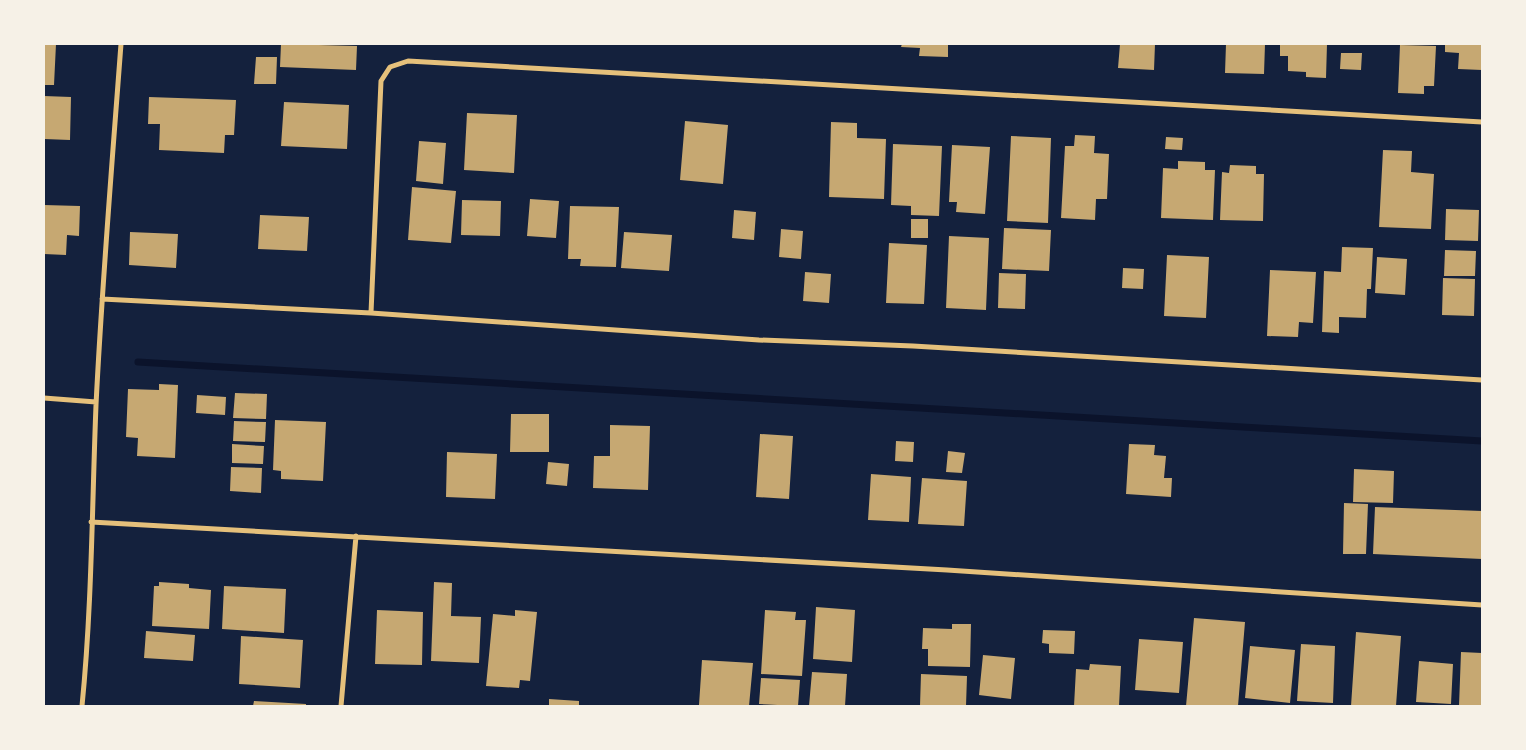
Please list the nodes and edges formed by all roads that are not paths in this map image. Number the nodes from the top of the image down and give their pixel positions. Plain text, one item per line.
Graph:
1 (122, 44) edge
2 (1482, 122) edge
3 (102, 298) junction
4 (371, 313) junction
5 (1482, 380) edge
6 (44, 398) edge
7 (96, 402) junction
8 (91, 522) junction
9 (356, 536) junction
10 (1482, 605) edge
11 (82, 706) edge
12 (341, 706) edge

1 - 3 street
2 - 4 street
3 - 4 street
3 - 7 street
4 - 5 street
6 - 7 street
7 - 8 street
8 - 9 street
8 - 11 street
9 - 10 street
9 - 12 street

